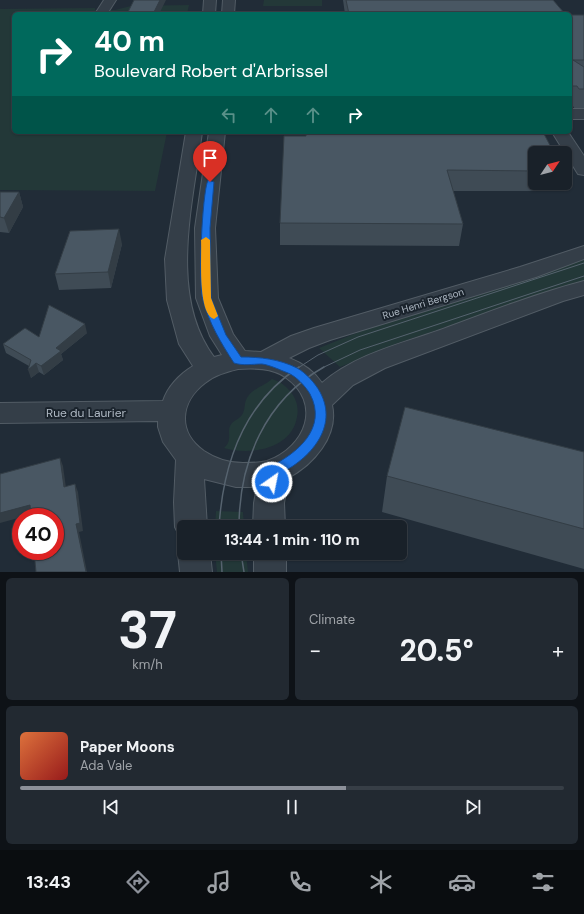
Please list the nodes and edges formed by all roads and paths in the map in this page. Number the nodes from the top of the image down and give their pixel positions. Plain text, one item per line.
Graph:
1 (110, 0) edge
2 (210, 0) edge
3 (229, 0) edge
4 (101, 12) edge
5 (209, 12) edge
6 (228, 12) edge
7 (572, 114) edge
8 (584, 114) edge
9 (194, 134) edge
10 (217, 134) edge
11 (561, 134) edge
12 (584, 170) edge
13 (584, 252) edge
14 (584, 288) edge
15 (238, 360) junction
16 (264, 361) junction
17 (209, 368) junction
18 (319, 401) junction
19 (172, 411) junction
20 (0, 413) edge
21 (190, 458) junction
22 (274, 471) junction
23 (190, 520) edge
24 (269, 520) edge
25 (195, 560) edge
26 (270, 560) edge
27 (196, 572) edge
28 (270, 572) edge

1 - 4 street
2 - 5 street
3 - 6 street
7 - 8 street
9 - 17 street
10 - 15 street
11 - 12 street
13 - 16 street, Rue Henri Bergson
14 - 18 street
15 - 16 street
15 - 17 street
16 - 18 street
17 - 19 street
18 - 22 street
19 - 20 street, Rue du Laurier
19 - 21 street
21 - 22 street
21 - 23 street
22 - 24 street
25 - 27 street
26 - 28 street

